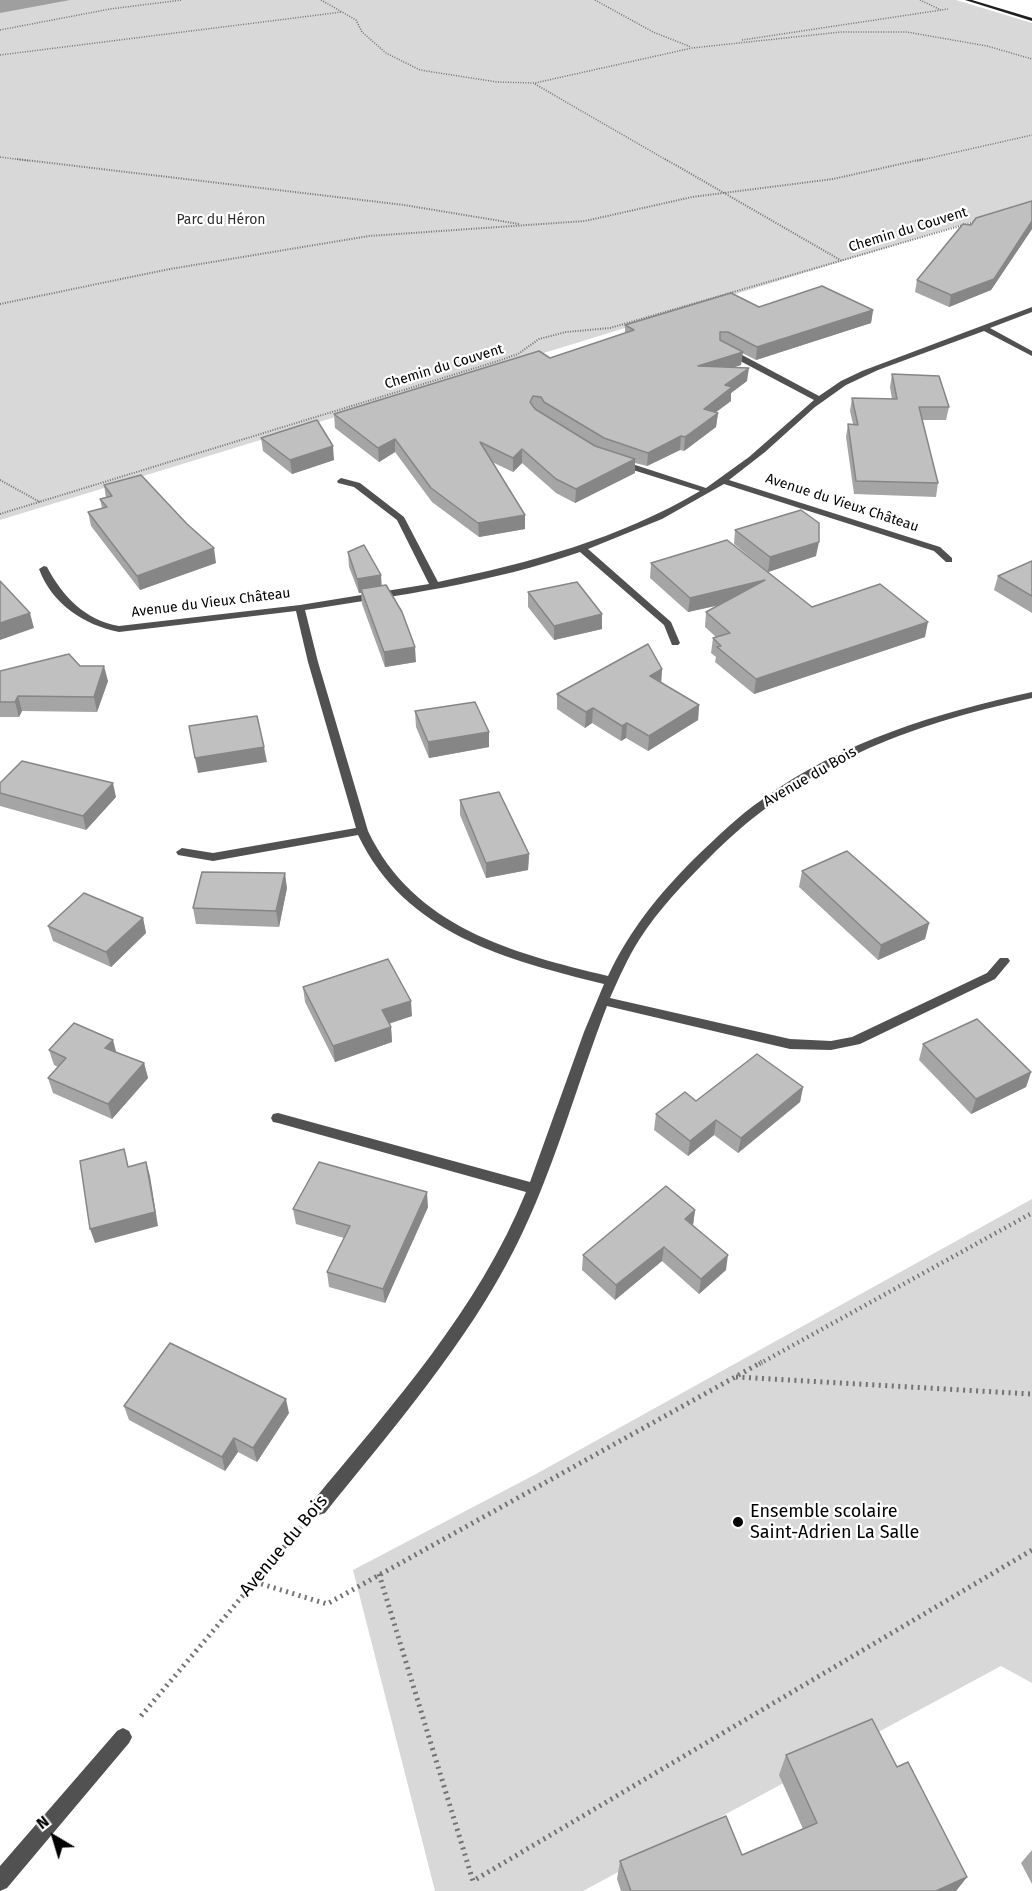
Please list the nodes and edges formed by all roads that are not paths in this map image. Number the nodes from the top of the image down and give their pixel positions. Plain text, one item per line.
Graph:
1 (967, 0) edge
2 (979, 2) edge
3 (1032, 18) edge
4 (1032, 309) edge
5 (986, 328) junction
6 (723, 349) edge
7 (1032, 354) edge
8 (820, 400) junction
9 (610, 460) edge
10 (341, 481) dead end
11 (723, 481) junction
12 (708, 491) junction
13 (581, 548) junction
14 (949, 560) dead end
15 (44, 569) dead end
16 (435, 586) junction
17 (300, 608) junction
18 (675, 643) dead end
19 (1032, 695) edge
20 (362, 831) junction
21 (182, 852) dead end
22 (1004, 961) dead end
23 (612, 981) junction
24 (605, 1001) junction
25 (278, 1118) dead end
26 (534, 1188) junction
27 (319, 1507) road end
28 (123, 1737) road end
29 (0, 1881) edge

1 - 2 main road
2 - 3 main road
4 - 5 street, Avenue du Vieux Château
5 - 7 street
5 - 8 street, Avenue du Vieux Château
6 - 8 street
8 - 11 street, Avenue du Vieux Château
9 - 12 street
10 - 16 street
11 - 12 street, Avenue du Vieux Château
11 - 14 street, Avenue du Vieux Château
12 - 13 street, Avenue du Vieux Château
13 - 16 street, Avenue du Vieux Château
13 - 18 street
15 - 17 street, Avenue du Vieux Château
16 - 17 street, Avenue du Vieux Château
17 - 20 street, Avenue du Vieux Château
19 - 23 street, Avenue du Bois
20 - 21 street
20 - 23 street, Avenue du Vieux Château
22 - 24 street
23 - 24 street, Avenue du Bois
24 - 26 street, Avenue du Bois
25 - 26 street
26 - 27 street, Avenue du Bois
28 - 29 street

